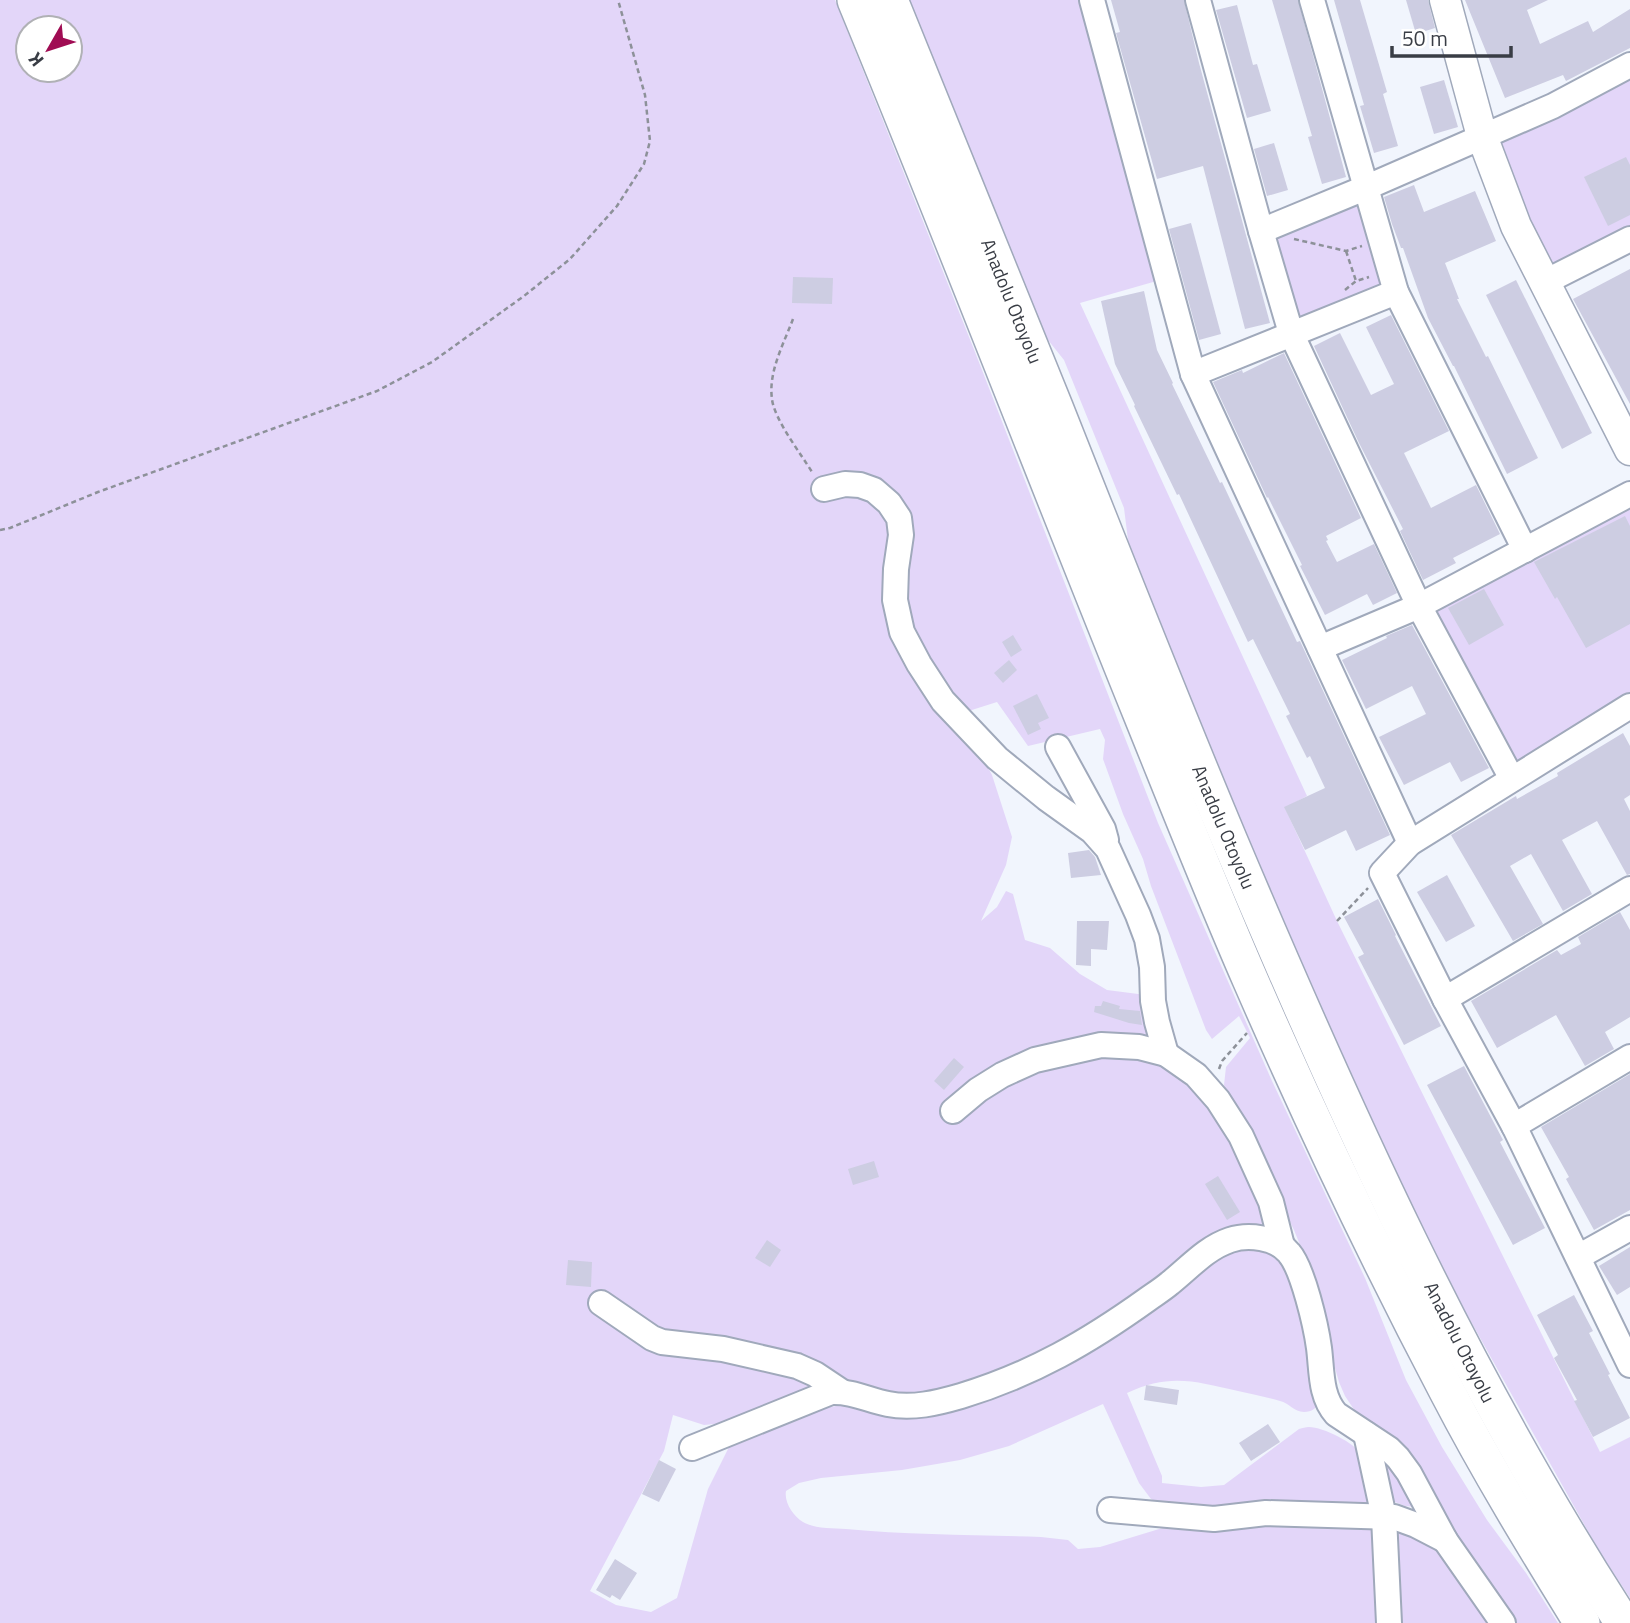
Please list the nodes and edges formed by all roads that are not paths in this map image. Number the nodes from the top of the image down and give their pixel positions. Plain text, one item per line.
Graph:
1 (855, 0) edge
2 (890, 0) edge
3 (1091, 0) edge
4 (1198, 0) edge
5 (1312, 0) edge
6 (1445, 0) edge
7 (1630, 65) edge
8 (1482, 136) junction
9 (1365, 188) junction
10 (1261, 230) junction
11 (1630, 239) edge
12 (1545, 282) junction
13 (1396, 292) junction
14 (1291, 333) junction
15 (1193, 374) junction
16 (1623, 419) edge
17 (1630, 450) edge
18 (824, 489) road end
19 (1630, 494) edge
20 (1525, 550) junction
21 (1419, 606) junction
22 (1320, 648) junction
23 (1630, 706) edge
24 (1058, 747) dead end
25 (1512, 779) junction
26 (1410, 843) junction
27 (1108, 849) junction
28 (1630, 888) edge
29 (1446, 999) junction
30 (1166, 1054) junction
31 (1630, 1057) edge
32 (953, 1111) dead end
33 (1514, 1126) junction
34 (1630, 1228) edge
35 (1282, 1246) junction
36 (1578, 1257) junction
37 (601, 1303) dead end
38 (1630, 1365) edge
39 (842, 1392) junction
40 (1366, 1434) junction
41 (692, 1448) dead end
42 (1110, 1510) dead end
43 (1384, 1517) junction
44 (1445, 1540) junction
45 (1389, 1623) edge
46 (1503, 1623) edge
47 (1582, 1623) edge
48 (1623, 1623) edge

1 - 47 highway, Anadolu Otoyolu
2 - 48 highway, Anadolu Otoyolu
3 - 15 street
4 - 10 street
5 - 9 street
6 - 8 main road
7 - 8 street
8 - 9 street
8 - 12 main road
9 - 10 street
9 - 13 street
10 - 14 street
11 - 12 street
12 - 16 main road
13 - 14 street
13 - 20 street
14 - 15 street
14 - 21 street
15 - 22 street
16 - 17 main road
18 - 27 street
19 - 20 street
20 - 21 street
21 - 22 street
21 - 25 street
22 - 26 street
23 - 25 street
24 - 27 street
25 - 26 street
26 - 29 street
27 - 30 street
28 - 29 street
29 - 33 street
30 - 32 street
30 - 35 street
31 - 33 street
33 - 36 street
34 - 36 street
35 - 39 street
35 - 40 street
36 - 38 street
37 - 39 street
39 - 41 street
40 - 43 street
40 - 44 street
42 - 43 street
43 - 44 street
43 - 45 street
44 - 46 street

